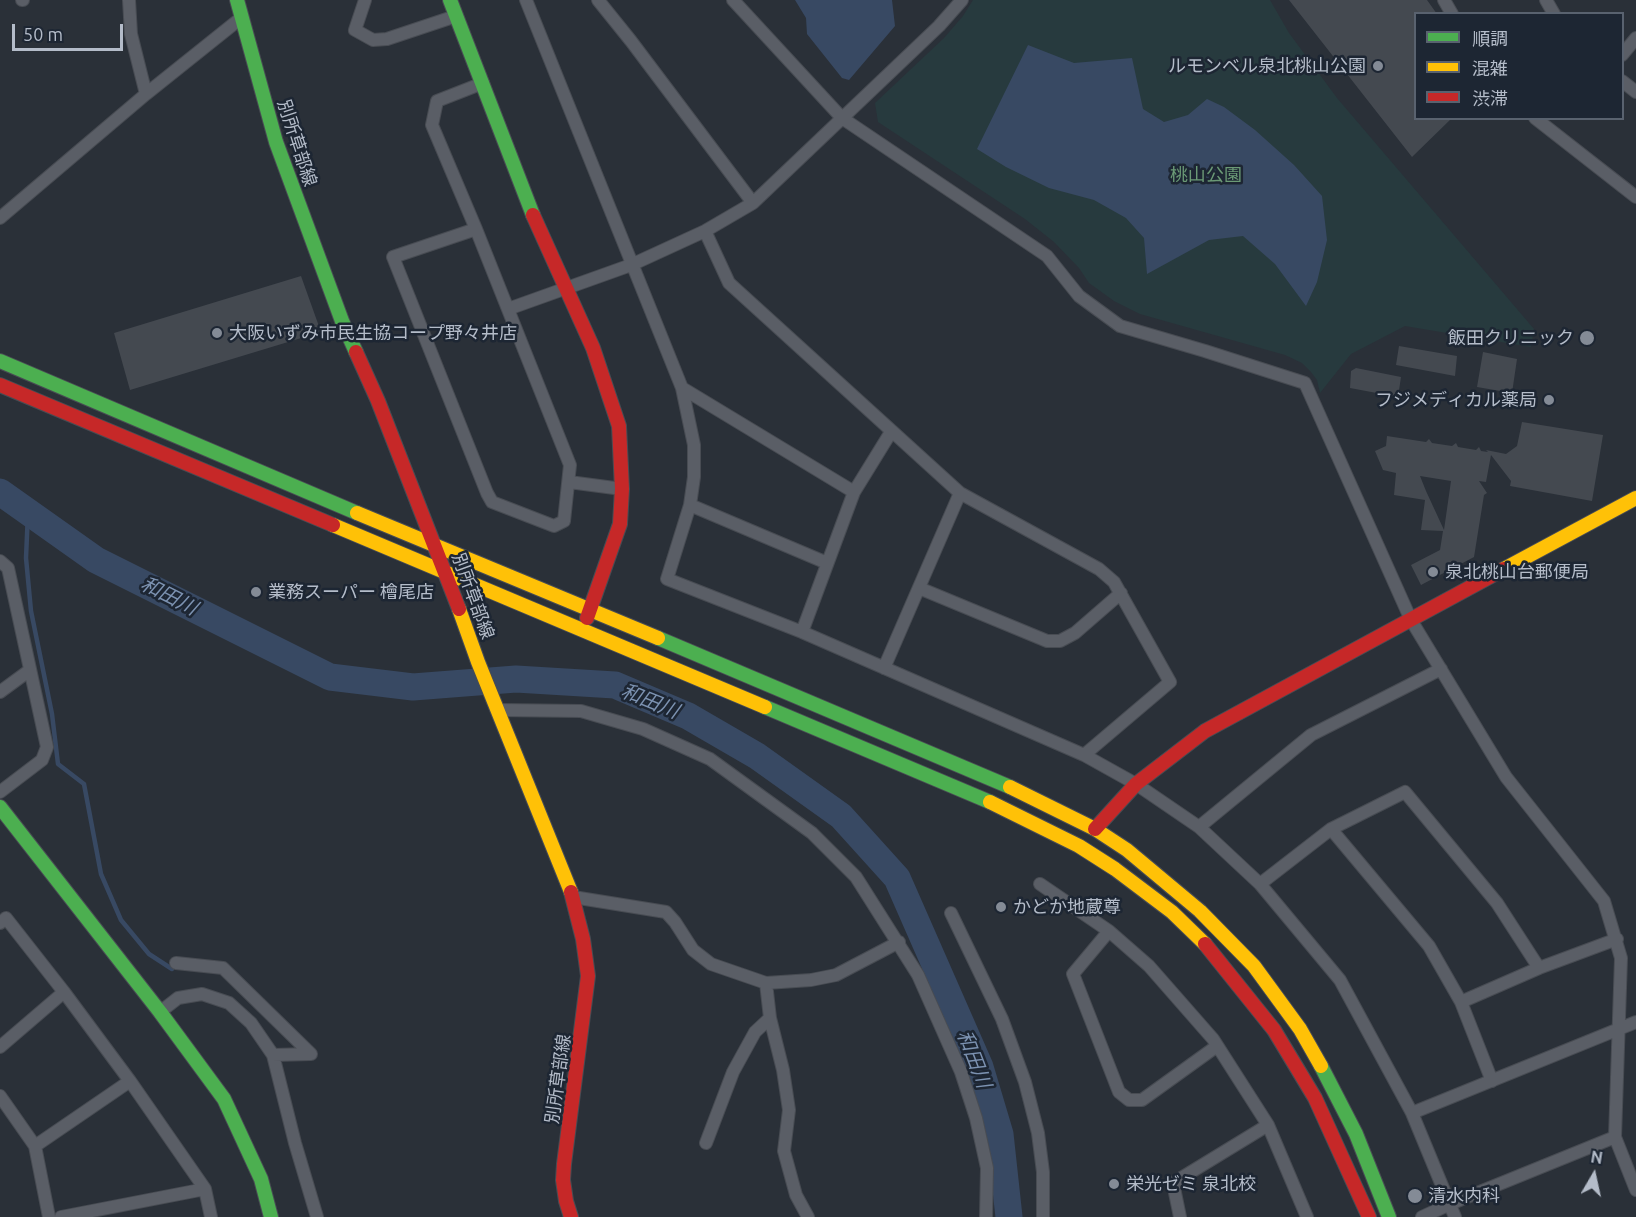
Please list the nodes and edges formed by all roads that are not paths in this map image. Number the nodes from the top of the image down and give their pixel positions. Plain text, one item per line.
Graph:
1 (129, 0) edge
2 (237, 0) edge
3 (365, 0) edge
4 (450, 0) edge
5 (526, 0) edge
6 (598, 0) edge
7 (733, 0) edge
8 (962, 0) edge
9 (456, 16) junction
10 (241, 18) junction
11 (1636, 39) edge
12 (1624, 54) edge
13 (1624, 82) edge
14 (483, 83) junction
15 (1636, 92) edge
16 (146, 93) junction
17 (842, 118) junction
18 (1538, 120) edge
19 (1636, 197) edge
20 (753, 203) junction
21 (0, 218) edge
22 (476, 229) junction
23 (705, 231) junction
24 (631, 265) junction
25 (565, 288) junction
26 (508, 309) junction
27 (0, 361) edge
28 (0, 385) edge
29 (682, 388) junction
30 (891, 432) junction
31 (569, 483) junction
32 (622, 489) junction
33 (854, 492) junction
34 (960, 493) junction
35 (1636, 498) edge
36 (690, 505) junction
37 (435, 544) junction
38 (0, 561) edge
39 (827, 563) junction
40 (446, 572) junction
41 (919, 588) junction
42 (1121, 593) junction
43 (590, 610) junction
44 (1412, 620) junction
45 (582, 630) junction
46 (801, 632) junction
47 (885, 668) junction
48 (1441, 669) junction
49 (30, 670) junction
50 (0, 692) edge
51 (497, 707) junction
52 (1084, 755) junction
53 (1136, 784) junction
54 (0, 792) edge
55 (0, 807) edge
56 (1199, 827) junction
57 (1095, 829) junction
58 (1331, 829) junction
59 (1079, 846) junction
60 (1040, 884) dead end
61 (1260, 884) junction
62 (573, 897) junction
63 (951, 913) dead end
64 (0, 923) edge
65 (1109, 931) junction
66 (1617, 939) junction
67 (899, 942) junction
68 (176, 963) dead end
69 (1539, 968) junction
70 (766, 983) junction
71 (64, 992) junction
72 (1461, 1002) junction
73 (160, 1012) junction
74 (770, 1018) junction
75 (1636, 1022) edge
76 (1618, 1030) junction
77 (1217, 1046) junction
78 (0, 1047) edge
79 (273, 1055) junction
80 (130, 1081) junction
81 (1492, 1081) junction
82 (0, 1096) edge
83 (1412, 1113) junction
84 (1268, 1125) junction
85 (1615, 1137) junction
86 (706, 1143) dead end
87 (35, 1146) junction
88 (205, 1189) junction
89 (1636, 1190) edge
90 (1450, 1204) junction
91 (1305, 1216) edge
92 (49, 1217) edge
93 (61, 1217) edge
94 (211, 1217) edge
95 (271, 1217) edge
96 (317, 1217) edge
97 (571, 1217) edge
98 (808, 1217) edge
99 (986, 1217) edge
100 (1043, 1217) edge
101 (1180, 1217) edge
102 (1369, 1217) edge
103 (1389, 1217) edge
104 (1422, 1217) edge
105 (1455, 1217) edge

1 - 16 street
2 - 10 street, 別所草部線
3 - 9 street
4 - 9 street
5 - 24 street
6 - 20 street
7 - 17 street
8 - 17 street
9 - 14 street
10 - 16 street
10 - 37 street, 別所草部線
11 - 12 street
13 - 15 street
14 - 22 street
14 - 25 street
16 - 21 street
17 - 20 street
17 - 44 street
18 - 19 street
20 - 23 street
22 - 26 street
22 - 31 street
23 - 24 street
23 - 30 street
24 - 25 street
24 - 29 street
25 - 26 street
25 - 32 street
26 - 31 street
27 - 37 street
28 - 40 street
29 - 33 street
29 - 36 street
30 - 33 street
30 - 34 street
31 - 32 street
32 - 43 street
33 - 39 street
34 - 41 street
34 - 42 street
35 - 44 street
36 - 39 street
36 - 46 street
37 - 40 street, 別所草部線
37 - 43 street
38 - 49 street
39 - 46 street
40 - 45 street
40 - 51 street, 別所草部線
41 - 42 street
41 - 47 street
42 - 52 street
43 - 45 street
43 - 57 street
44 - 48 street
44 - 53 street
45 - 59 street
46 - 47 street
47 - 52 street
48 - 56 street
48 - 66 street
49 - 50 street
49 - 54 street
51 - 62 street, 別所草部線
51 - 67 street
52 - 53 street
53 - 56 street
53 - 57 street
55 - 73 street
56 - 61 street
57 - 59 street
57 - 103 street
58 - 61 street
58 - 69 street
58 - 72 street
59 - 102 street
60 - 65 street
61 - 83 street
62 - 70 street
62 - 97 street, 別所草部線
63 - 100 street
64 - 71 street
65 - 77 street
65 - 77 street
66 - 69 street
66 - 76 street
67 - 70 street
67 - 99 street
68 - 79 street
69 - 72 street
70 - 74 street
71 - 78 street
71 - 80 street
72 - 81 street
73 - 79 street
73 - 95 street
74 - 86 street
74 - 98 street
75 - 76 street
76 - 81 street
76 - 85 street
77 - 84 street
79 - 96 street
80 - 87 street
80 - 88 street
81 - 83 street
82 - 87 street
83 - 90 street
84 - 91 street
84 - 101 street
85 - 89 street
85 - 90 street
87 - 92 street
88 - 93 street
88 - 94 street
90 - 104 street
90 - 105 street

